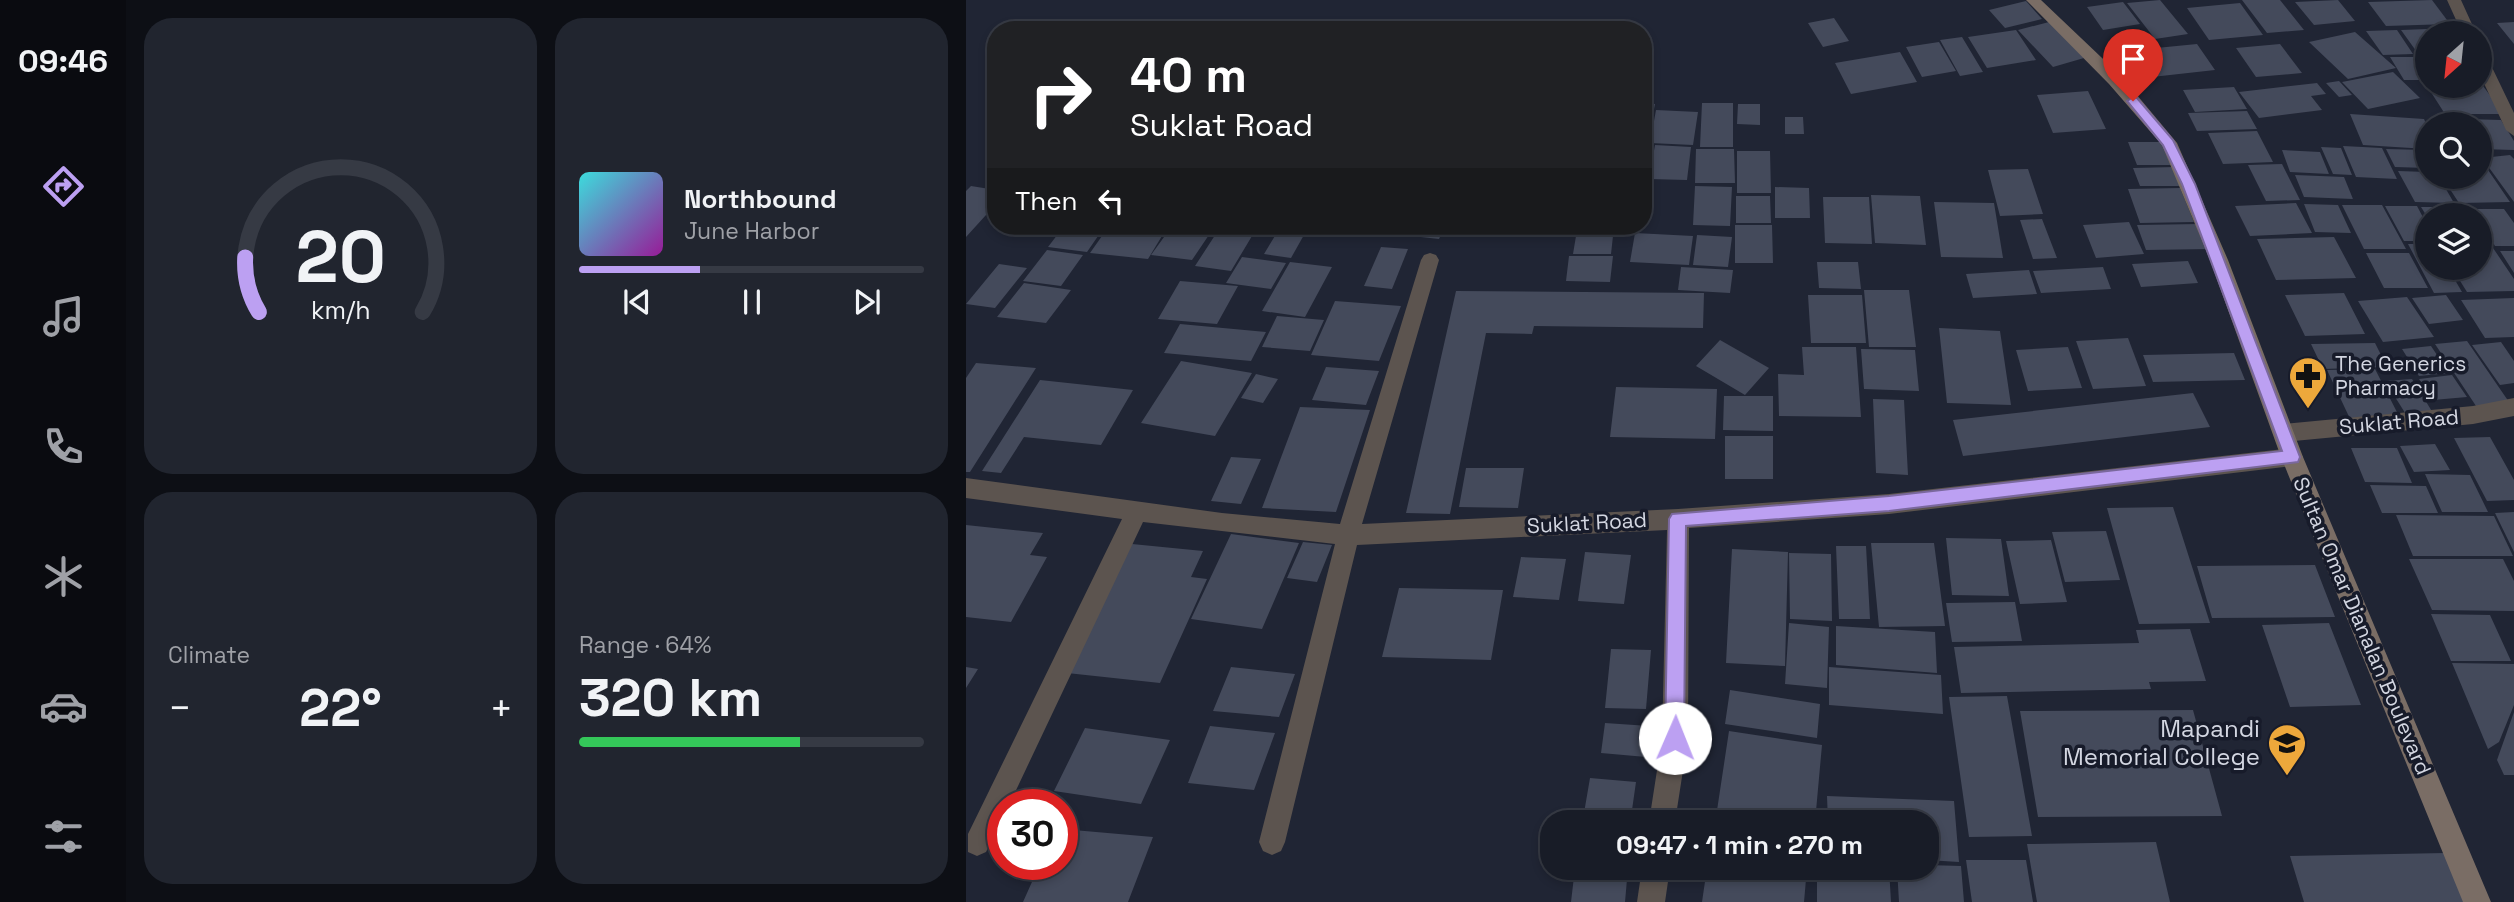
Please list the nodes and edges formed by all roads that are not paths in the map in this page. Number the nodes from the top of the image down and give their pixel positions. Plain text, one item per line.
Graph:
1 (2033, 0) edge
2 (2454, 0) edge
3 (2464, 21) edge
4 (2492, 83) edge
5 (2514, 130) edge
6 (1430, 260) dead end
7 (2514, 407) edge
8 (2283, 433) junction
9 (2292, 457) junction
10 (966, 488) edge
11 (1137, 512) junction
12 (1678, 519) junction
13 (1348, 535) junction
14 (1664, 810) edge
15 (1272, 842) dead end
16 (977, 843) dead end
17 (1654, 880) edge
18 (1651, 902) edge
19 (2477, 902) edge

1 - 8 main road, Sultan Omar Dianalan Boulevard
2 - 3 street
4 - 5 street
6 - 13 street
7 - 8 street, Suklat Road
8 - 9 main road, Sultan Omar Dianalan Boulevard
9 - 12 street, Suklat Road
9 - 19 main road, Sultan Omar Dianalan Boulevard
10 - 11 street, Suklat Road
11 - 13 street, Suklat Road
11 - 16 street
12 - 13 street, Suklat Road
12 - 14 street
13 - 15 street
17 - 18 street

